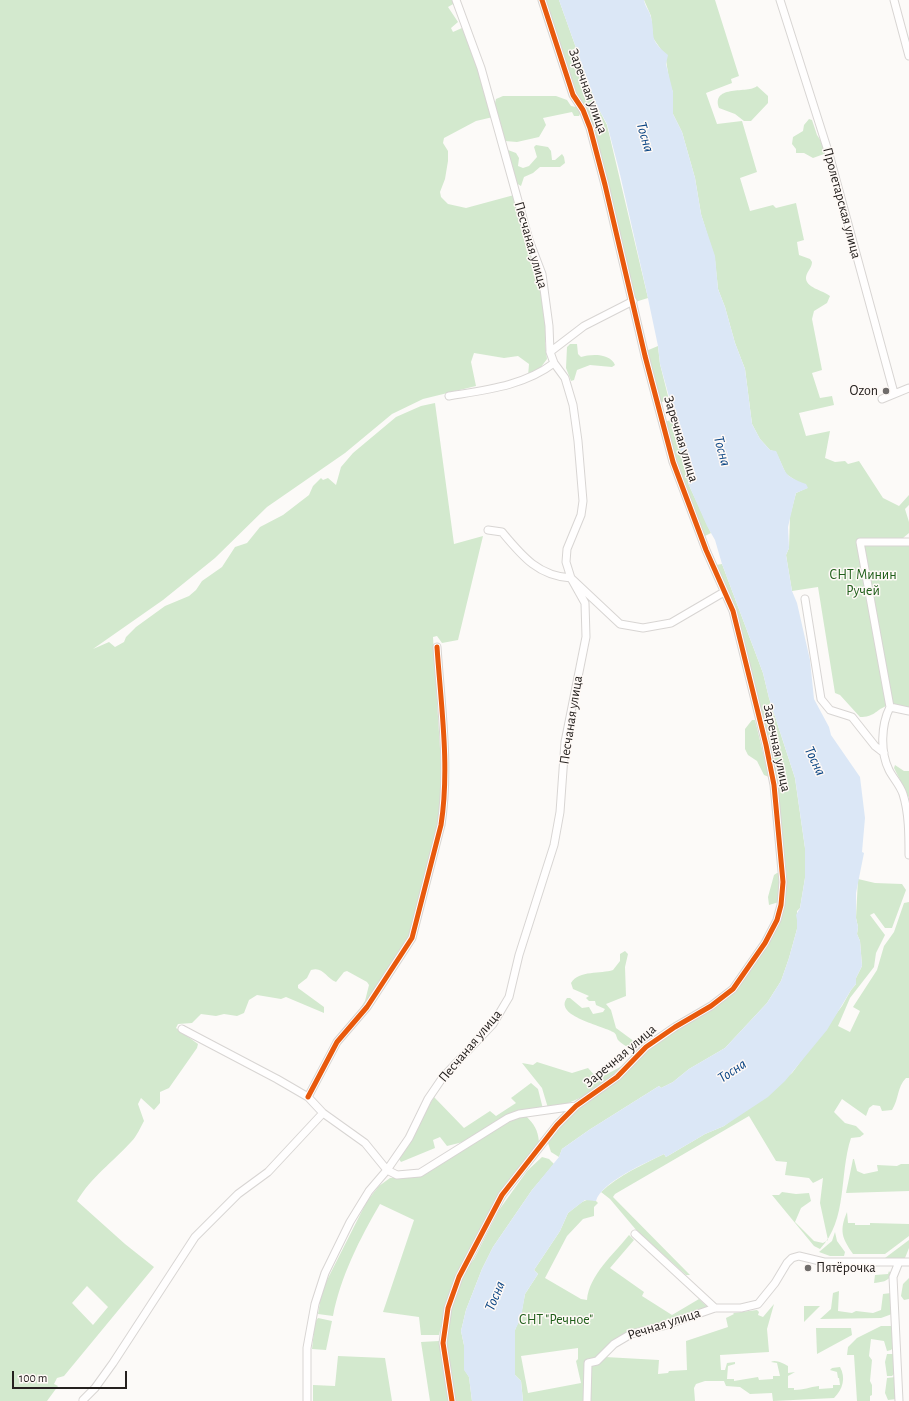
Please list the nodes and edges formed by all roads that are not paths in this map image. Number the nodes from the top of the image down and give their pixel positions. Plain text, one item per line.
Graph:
1 (456, 0) edge
2 (542, 0) edge
3 (780, 0) edge
4 (894, 0) edge
5 (909, 56) edge
6 (633, 301) junction
7 (550, 352) junction
8 (554, 363) junction
9 (909, 388) edge
10 (894, 393) junction
11 (449, 396) dead end
12 (882, 399) dead end
13 (488, 530) dead end
14 (909, 542) edge
15 (571, 578) junction
16 (724, 592) junction
17 (805, 599) dead end
18 (437, 647) dead end
19 (890, 707) junction
20 (909, 711) edge
21 (884, 752) junction
22 (909, 855) edge
23 (182, 1029) dead end
24 (308, 1097) junction
25 (576, 1106) junction
26 (323, 1113) junction
27 (387, 1170) junction
28 (635, 1234) dead end
29 (899, 1262) junction
30 (909, 1262) edge
31 (715, 1308) junction
32 (83, 1400) dead end
33 (307, 1401) edge
34 (452, 1401) edge
35 (587, 1401) edge
36 (900, 1401) edge

1 - 7 street, Песчаная улица
2 - 6 street, Заречная улица
3 - 10 street, Пролетарская улица
4 - 5 street
6 - 7 street
6 - 16 street, Заречная улица
7 - 8 street, Песчаная улица
8 - 11 street
8 - 15 street, Песчаная улица
9 - 10 street
10 - 12 street
13 - 15 street
14 - 19 street
15 - 16 street
15 - 27 street, Песчаная улица
16 - 25 street, Заречная улица
17 - 21 street
18 - 24 street
19 - 20 street
19 - 21 street
21 - 22 street
23 - 24 street
24 - 26 street
25 - 27 street
25 - 34 street, Заречная улица
26 - 27 street
26 - 32 street
27 - 33 street, Песчаная улица
28 - 31 street
29 - 30 street
29 - 31 street
29 - 36 street
31 - 35 street, Речная улица

